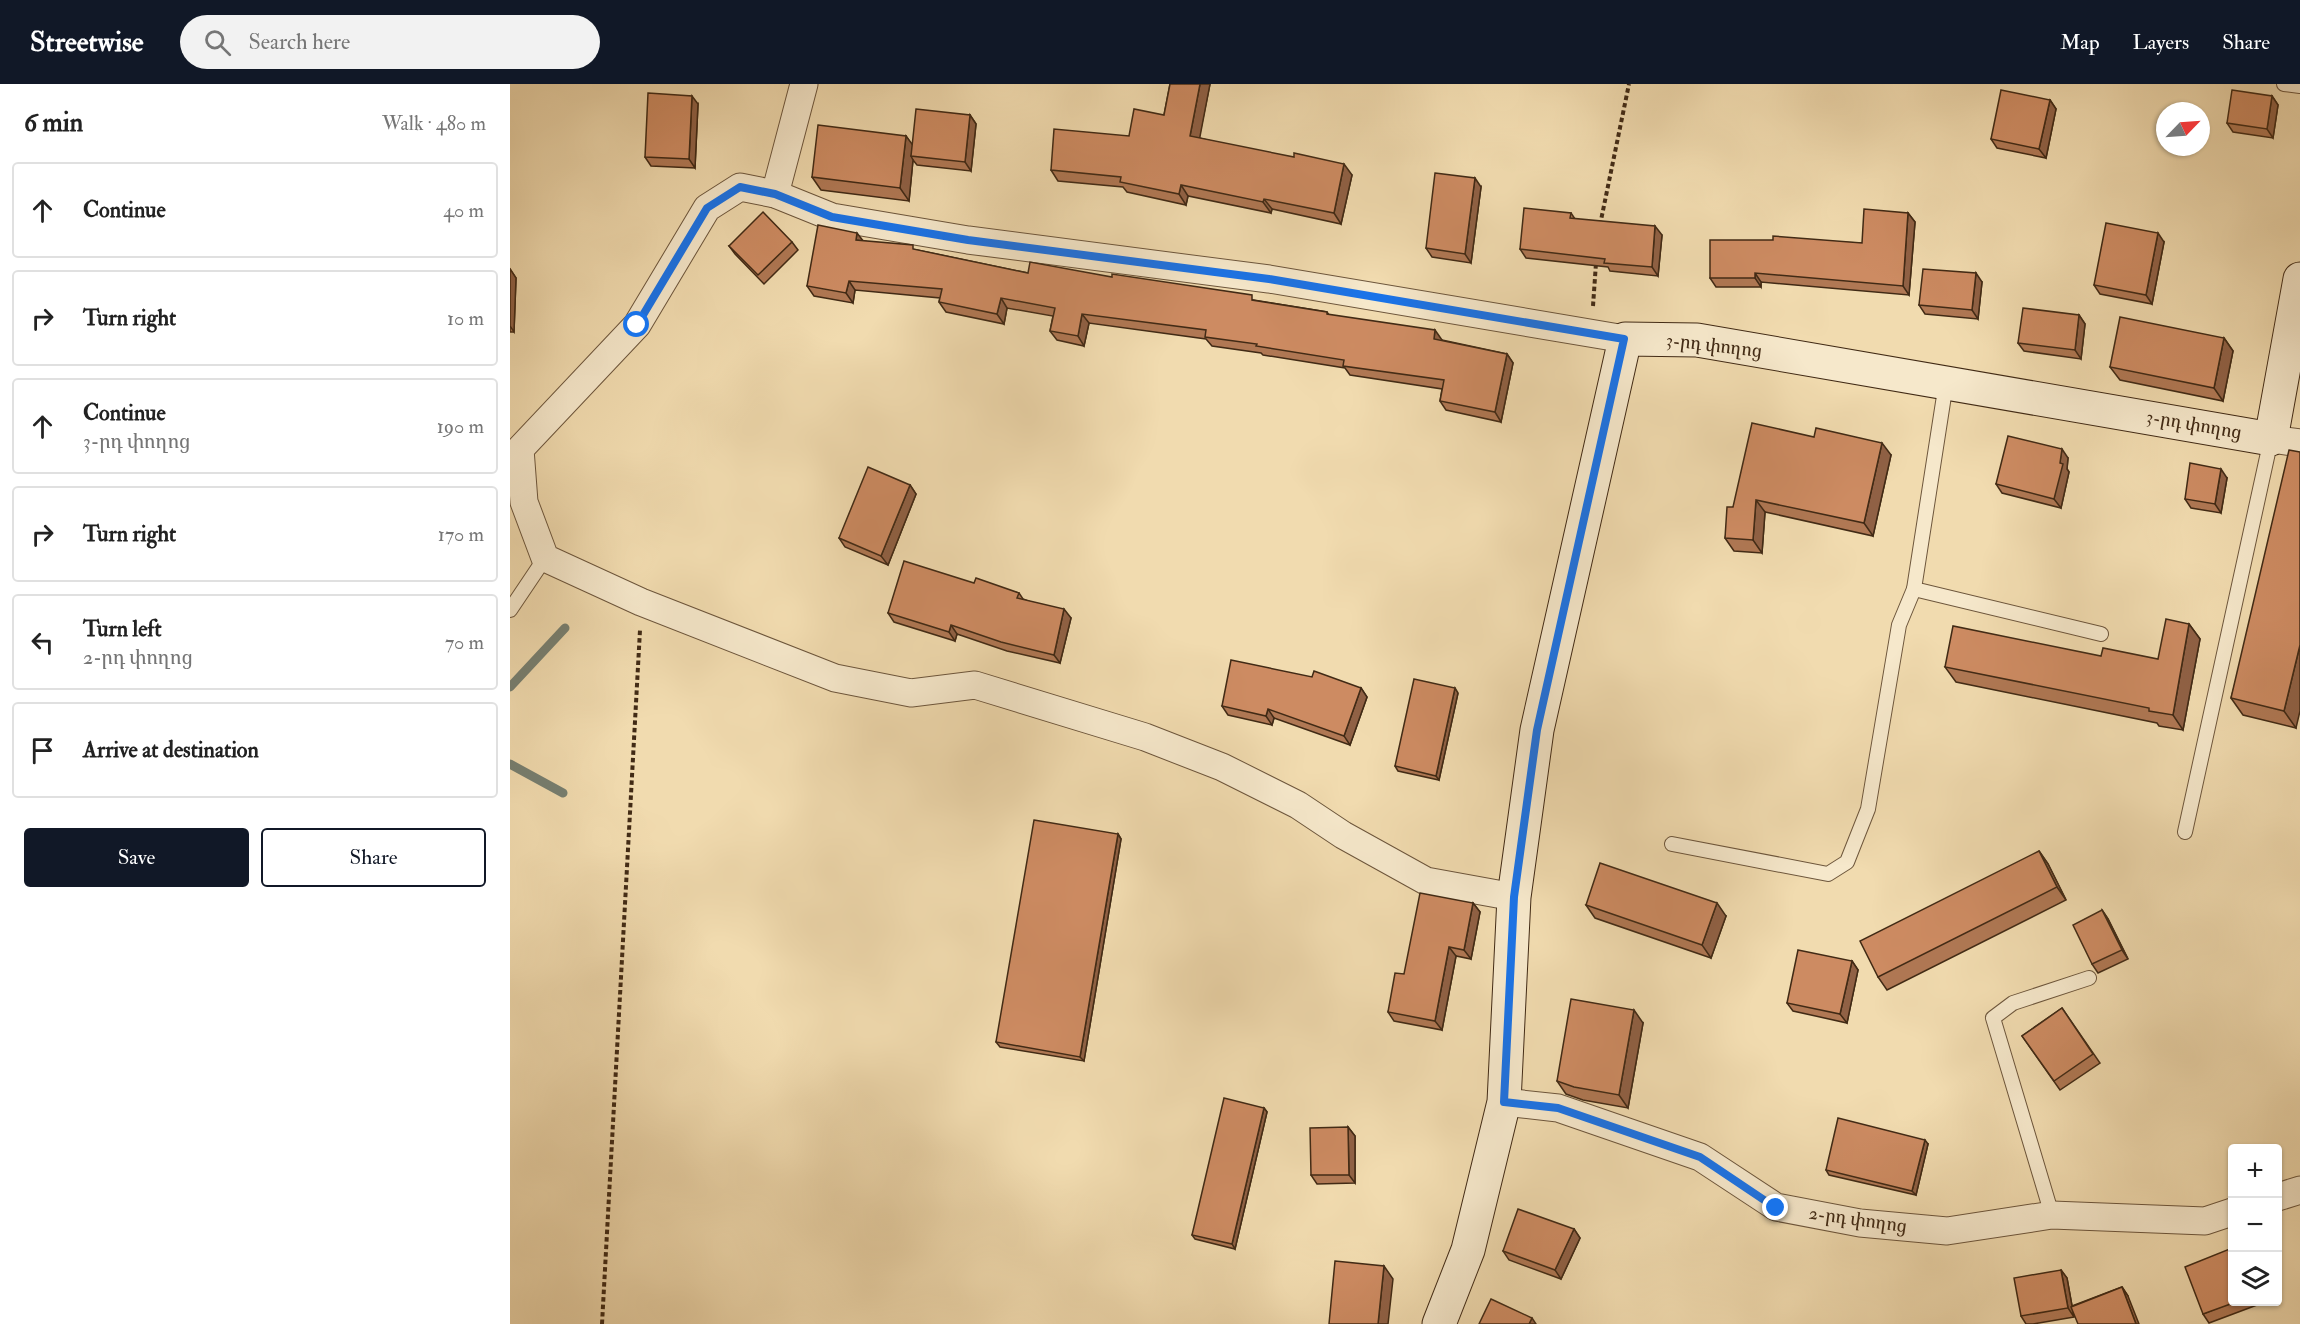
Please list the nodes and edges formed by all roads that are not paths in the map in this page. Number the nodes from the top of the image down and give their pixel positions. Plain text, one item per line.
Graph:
1 (804, 84) edge
2 (2284, 84) edge
3 (2300, 86) edge
4 (775, 194) junction
5 (2300, 279) edge
6 (2296, 326) edge
7 (1624, 339) junction
8 (1946, 383) junction
9 (2285, 441) edge
10 (515, 449) edge
11 (545, 558) junction
12 (1914, 589) junction
13 (510, 610) edge
14 (2101, 634) dead end
15 (2185, 832) dead end
16 (1672, 844) dead end
17 (1514, 897) junction
18 (2089, 978) edge
19 (1504, 1102) junction
20 (2300, 1190) edge
21 (2282, 1195) edge
22 (2228, 1213) edge
23 (2052, 1215) junction
24 (1438, 1324) edge

1 - 4 street
2 - 3 lane
4 - 7 street, 3-րդ փողոց
4 - 10 street, 3-րդ փողոց
5 - 6 street
6 - 9 street
7 - 8 street, 3-րդ փողոց
7 - 17 street
8 - 9 street, 3-րդ փողոց
8 - 12 lane
9 - 15 lane
10 - 11 street
11 - 13 lane
11 - 17 street
12 - 14 lane
12 - 16 lane
17 - 19 street
18 - 23 lane
19 - 23 street, 2-րդ փողոց
19 - 24 street
20 - 21 street
22 - 23 street, 2-րդ փողոց

